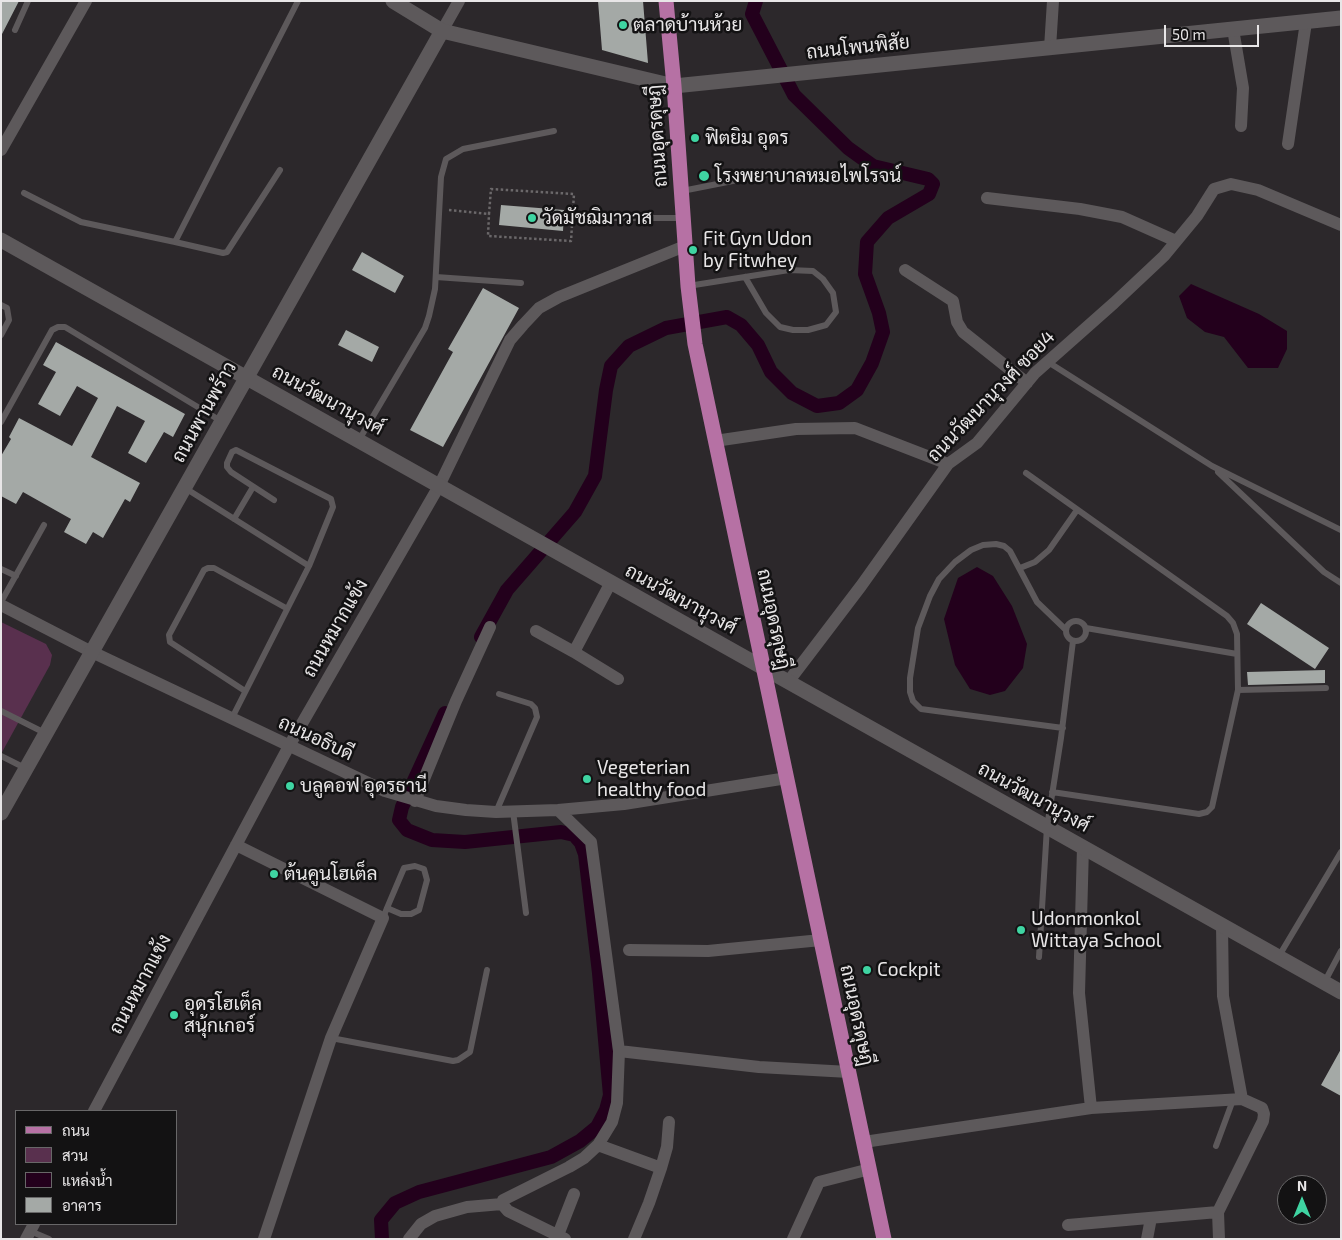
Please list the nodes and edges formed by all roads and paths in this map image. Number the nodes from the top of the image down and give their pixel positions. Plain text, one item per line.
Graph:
1 (28, 1) edge
2 (86, 1) edge
3 (298, 1) edge
4 (393, 1) edge
5 (459, 1) edge
6 (666, 1) edge
7 (1053, 1) edge
8 (1341, 18) edge
9 (1306, 22) junction
10 (1233, 29) junction
11 (15, 30) dead end
12 (442, 31) junction
13 (1050, 48) junction
14 (674, 86) junction
15 (1241, 126) dead end
16 (554, 131) dead end
17 (1288, 144) dead end
18 (1, 150) edge
19 (280, 170) dead end
20 (768, 174) dead end
21 (681, 191) junction
22 (24, 193) dead end
23 (986, 198) dead end
24 (440, 209) junction
25 (489, 214) junction
26 (606, 218) dead end
27 (683, 218) junction
28 (1341, 225) edge
29 (1, 240) edge
30 (1176, 241) junction
31 (175, 242) junction
32 (685, 246) junction
33 (905, 270) dead end
34 (745, 277) junction
35 (436, 278) junction
36 (521, 283) dead end
37 (688, 286) junction
38 (1, 305) edge
39 (1, 335) edge
40 (1048, 362) junction
41 (246, 378) junction
42 (1026, 383) junction
43 (1, 422) edge
44 (222, 422) junction
45 (358, 440) junction
46 (716, 441) junction
47 (948, 464) junction
48 (1212, 466) junction
49 (1026, 473) dead end
50 (439, 486) junction
51 (185, 487) junction
52 (253, 487) junction
53 (274, 500) dead end
54 (1077, 510) junction
55 (234, 519) junction
56 (44, 525) dead end
57 (1341, 530) edge
58 (309, 566) junction
59 (1020, 568) junction
60 (1, 569) edge
61 (16, 576) junction
62 (611, 582) junction
63 (1341, 584) edge
64 (1, 604) edge
65 (286, 608) junction
66 (490, 627) dead end
67 (1086, 628) junction
68 (1065, 629) junction
69 (536, 631) dead end
70 (1073, 641) junction
71 (92, 652) junction
72 (574, 652) junction
73 (1237, 654) junction
74 (763, 666) junction
75 (618, 680) dead end
76 (788, 682) junction
77 (1326, 688) dead end
78 (1238, 690) junction
79 (246, 691) junction
80 (499, 694) dead end
81 (1, 711) edge
82 (232, 718) junction
83 (1062, 728) junction
84 (46, 734) junction
85 (289, 746) junction
86 (1, 756) edge
87 (26, 769) junction
88 (787, 778) junction
89 (1052, 792) junction
90 (415, 801) junction
91 (558, 810) junction
92 (513, 811) junction
93 (496, 812) junction
94 (1, 813) edge
95 (1047, 827) junction
96 (236, 845) junction
97 (1083, 847) junction
98 (1340, 854) edge
99 (385, 913) junction
100 (526, 913) dead end
101 (1222, 925) junction
102 (821, 940) junction
103 (629, 950) dead end
104 (1341, 951) edge
105 (1039, 957) dead end
106 (1279, 957) junction
107 (487, 970) dead end
108 (1324, 982) junction
109 (1341, 992) edge
110 (331, 1038) junction
111 (619, 1051) junction
112 (849, 1072) junction
113 (1238, 1099) junction
114 (1091, 1108) junction
115 (95, 1110) edge
116 (669, 1122) dead end
117 (864, 1142) junction
118 (598, 1145) junction
119 (1216, 1146) dead end
120 (661, 1168) junction
121 (870, 1169) junction
122 (574, 1194) dead end
123 (502, 1204) junction
124 (1218, 1212) junction
125 (1151, 1218) junction
126 (1068, 1225) dead end
127 (30, 1231) edge
128 (561, 1237) edge
129 (48, 1239) edge
130 (264, 1239) edge
131 (409, 1239) edge
132 (634, 1239) edge
133 (793, 1239) edge
134 (884, 1239) edge
135 (1146, 1239) edge
136 (1219, 1239) edge

1 - 11 lane
2 - 18 street
3 - 31 lane
4 - 12 street, ถนนโพนพิสัย
5 - 12 street
6 - 14 main road, ถนนอุดรดุษฎี
7 - 13 street
8 - 9 street, ถนนโพนพิสัย
9 - 10 street, ถนนโพนพิสัย
9 - 17 street
10 - 13 street, ถนนโพนพิสัย
10 - 15 street
12 - 14 street, ถนนโพนพิสัย
12 - 41 street, ถนนพานพร้าว
13 - 14 street, ถนนโพนพิสัย
14 - 21 main road, ถนนอุดรดุษฎี
16 - 24 lane
19 - 31 lane
20 - 21 lane
21 - 27 main road, ถนนอุดรดุษฎี
22 - 31 lane
23 - 30 street
24 - 25 path
24 - 35 lane
25 - 25 path
26 - 27 lane
27 - 32 main road, ถนนอุดรดุษฎี
28 - 30 street, ถนนวัฒนานุวงศ์ ซอย4
29 - 41 street, ถนนวัฒนานุวงศ์
30 - 40 street, ถนนวัฒนานุวงศ์ ซอย4
32 - 37 main road, ถนนอุดรดุษฎี
32 - 50 street, ถนนหมากแข้ง
33 - 42 street
34 - 34 lane
34 - 37 lane
35 - 36 lane
35 - 45 lane
37 - 46 main road, ถนนอุดรดุษฎี
38 - 39 lane
40 - 42 street, ถนนวัฒนานุวงศ์ ซอย4
40 - 48 lane
41 - 44 street, ถนนพานพร้าว
41 - 45 street, ถนนวัฒนานุวงศ์
42 - 47 street, ถนนวัฒนานุวงศ์ ซอย4
43 - 44 lane
44 - 51 street, ถนนพานพร้าว
45 - 50 street, ถนนวัฒนานุวงศ์
46 - 47 street
46 - 74 main road, ถนนอุดรดุษฎี
47 - 76 street, ถนนวัฒนานุวงศ์ ซอย4
48 - 57 lane
48 - 63 lane
49 - 54 lane
50 - 62 street, ถนนวัฒนานุวงศ์
50 - 85 street, ถนนหมากแข้ง
51 - 55 lane
51 - 71 street, ถนนพานพร้าว
52 - 53 lane
52 - 55 lane
52 - 58 lane
54 - 59 lane
54 - 73 lane
55 - 58 lane
56 - 61 lane
58 - 65 lane
59 - 68 lane
59 - 83 lane
60 - 61 lane
61 - 64 lane
62 - 72 street
62 - 74 street, ถนนวัฒนานุวงศ์
64 - 71 street, ถนนอธิบดี
65 - 79 lane
65 - 79 lane
66 - 90 street
67 - 68 lane
67 - 70 lane
67 - 73 lane
68 - 70 lane
69 - 72 street
70 - 83 lane
71 - 82 street, ถนนอธิบดี
71 - 84 street, ถนนพานพร้าว
72 - 75 street
73 - 78 lane
74 - 76 street, ถนนวัฒนานุวงศ์
74 - 88 main road, ถนนอุดรดุษฎี
76 - 95 street, ถนนวัฒนานุวงศ์
77 - 78 lane
78 - 89 lane
79 - 82 lane
80 - 93 lane
81 - 84 lane
82 - 85 street, ถนนอธิบดี
83 - 89 lane
84 - 87 street, ถนนพานพร้าว
85 - 90 street, ถนนอธิบดี
85 - 96 street, ถนนหมากแข้ง
86 - 87 lane
87 - 94 street, ถนนพานพร้าว
88 - 91 street, ถนนอธิบดี
88 - 102 main road, ถนนอุดรดุษฎี
89 - 95 lane
90 - 93 street, ถนนอธิบดี
91 - 92 street, ถนนอธิบดี
91 - 111 street
92 - 93 street, ถนนอธิบดี
92 - 100 lane
95 - 97 street, ถนนวัฒนานุวงศ์
95 - 105 lane
96 - 99 street
96 - 115 street, ถนนหมากแข้ง
97 - 101 street, ถนนวัฒนานุวงศ์
97 - 114 street
98 - 106 lane
99 - 99 lane
99 - 110 street
101 - 106 street, ถนนวัฒนานุวงศ์
101 - 113 street
102 - 103 street
102 - 112 main road, ถนนอุดรดุษฎี
104 - 108 lane
106 - 108 street, ถนนวัฒนานุวงศ์
107 - 110 lane
108 - 109 street, ถนนวัฒนานุวงศ์
110 - 130 street
111 - 112 street
111 - 118 street
112 - 117 main road, ถนนอุดรดุษฎี
113 - 114 street
113 - 119 lane
113 - 124 street
114 - 117 street
116 - 120 street
117 - 121 main road, ถนนอุดรดุษฎี
118 - 120 street
118 - 123 street
120 - 132 street
121 - 133 street
121 - 134 main road, ถนนอุดรดุษฎี
122 - 128 street
123 - 128 street
123 - 131 street
124 - 125 street
124 - 136 street
125 - 126 street
125 - 135 street
127 - 129 lane

